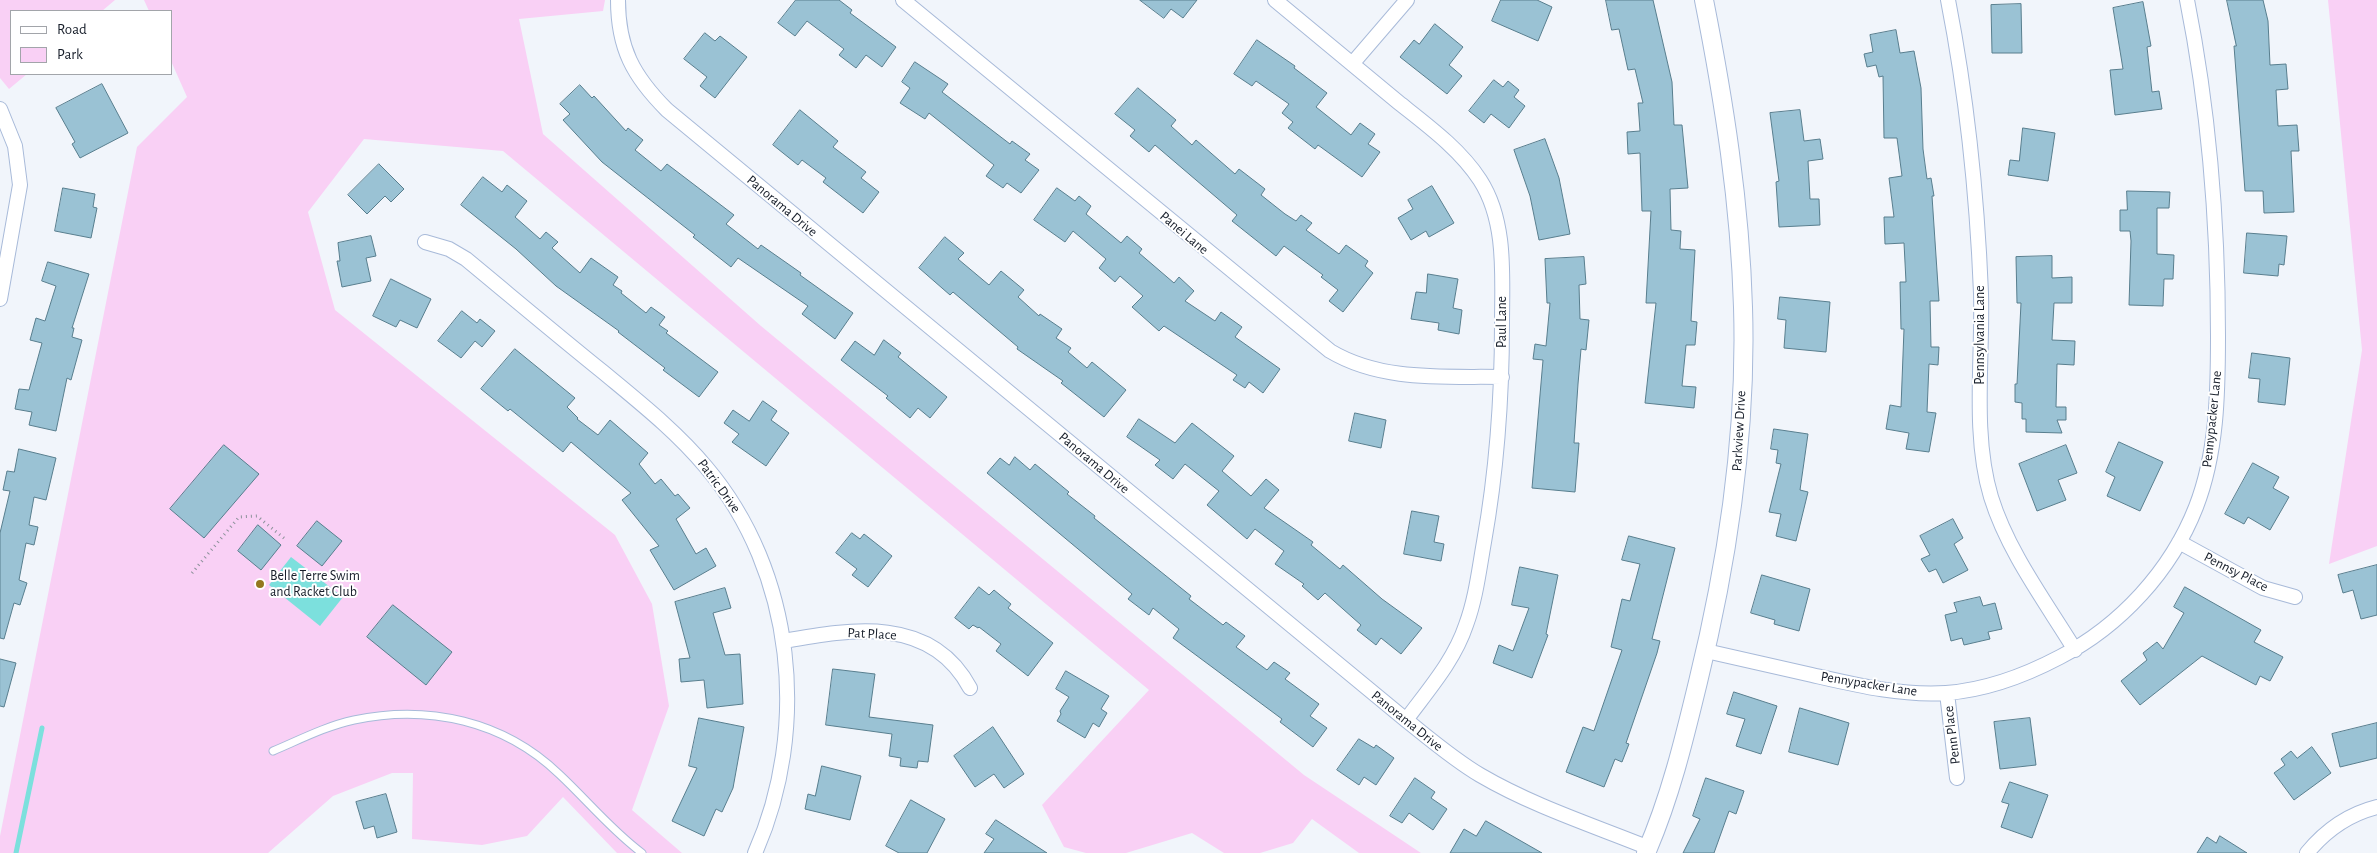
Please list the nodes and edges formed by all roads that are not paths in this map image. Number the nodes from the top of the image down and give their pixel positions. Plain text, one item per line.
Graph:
1 (618, 0) edge
2 (904, 0) edge
3 (1275, 0) edge
4 (1407, 0) edge
5 (1704, 0) edge
6 (1948, 0) edge
7 (2187, 0) edge
8 (1352, 64) junction
9 (0, 109) edge
10 (425, 242) dead end
11 (0, 299) edge
12 (1502, 377) junction
13 (2179, 542) junction
14 (2295, 597) dead end
15 (784, 642) junction
16 (2075, 650) junction
17 (1706, 651) junction
18 (970, 688) dead end
19 (1947, 693) junction
20 (1406, 720) junction
21 (273, 751) dead end
22 (1957, 778) dead end
23 (2377, 807) edge
24 (1648, 850) edge
25 (642, 853) edge
26 (755, 853) edge
27 (2306, 853) edge

1 - 20 street, Panorama Drive
2 - 12 street, Panei Lane
3 - 8 street, Paul Lane
4 - 8 street
5 - 17 street, Parkview Drive
6 - 16 street, Pennsylvania Lane
7 - 13 street, Pennypacker Lane
8 - 12 street, Paul Lane
9 - 11 street
10 - 15 street, Patric Drive
12 - 20 street, Paul Lane
13 - 14 street, Pennsy Place
13 - 16 street, Pennypacker Lane
15 - 18 street, Pat Place
15 - 26 street, Patric Drive
16 - 19 street, Pennypacker Lane
17 - 19 street, Pennypacker Lane
17 - 24 street, Parkview Drive
19 - 22 street, Penn Place
20 - 24 street, Panorama Drive
21 - 25 lane
23 - 27 street

